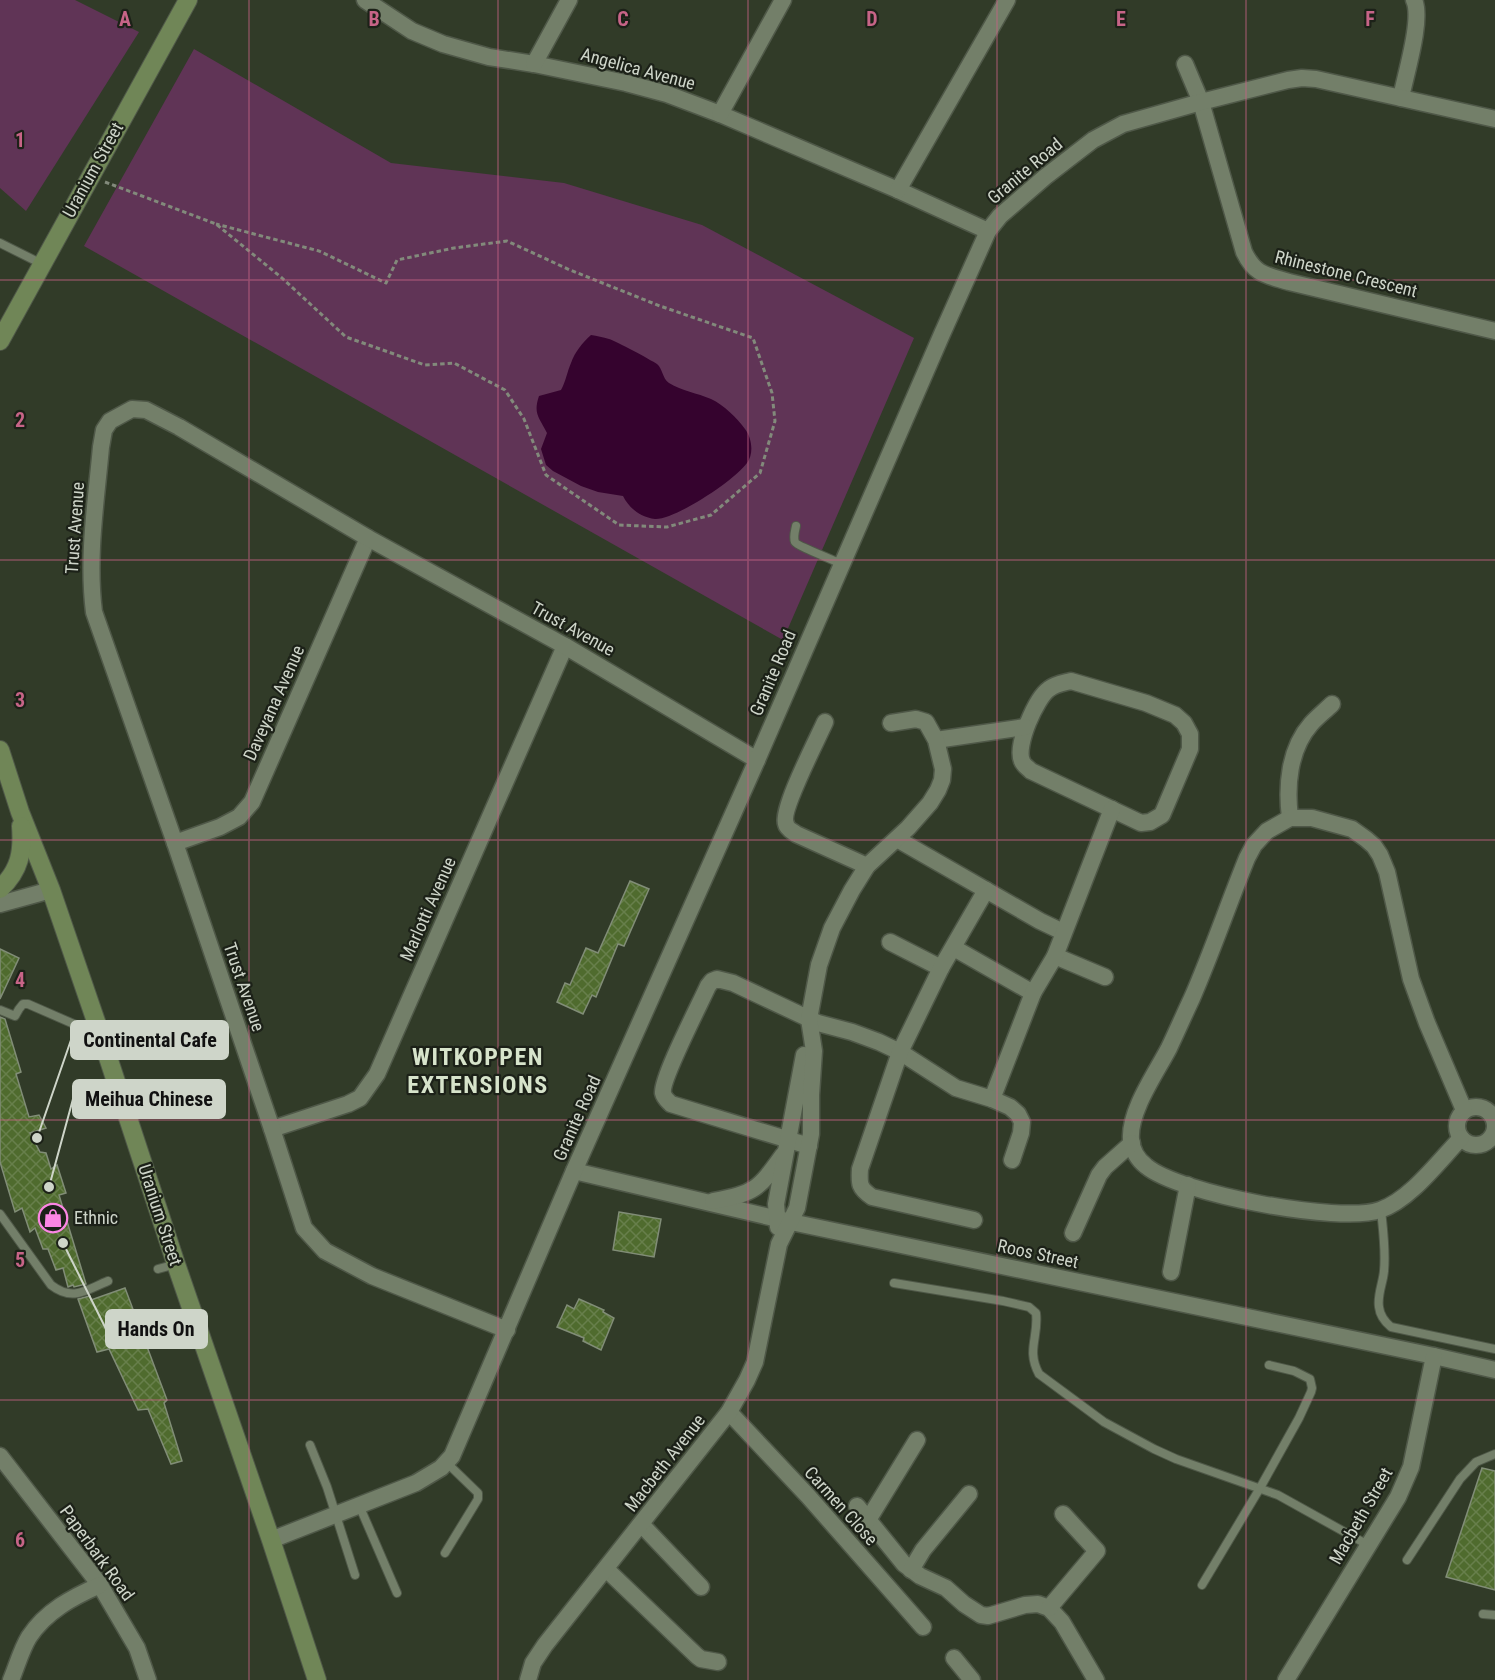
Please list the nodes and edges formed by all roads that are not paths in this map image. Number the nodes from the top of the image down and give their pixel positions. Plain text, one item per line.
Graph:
1 (188, 0) edge
2 (365, 0) edge
3 (569, 0) edge
4 (783, 0) edge
5 (1006, 0) edge
6 (1414, 0) edge
7 (534, 64) junction
8 (1185, 64) dead end
9 (1401, 98) junction
10 (1201, 102) junction
11 (720, 114) junction
12 (1495, 119) edge
13 (898, 190) junction
14 (988, 231) junction
15 (0, 243) edge
16 (42, 264) junction
17 (1495, 331) edge
18 (0, 341) edge
19 (796, 526) dead end
20 (368, 538) junction
21 (842, 564) junction
22 (565, 646) junction
23 (1332, 704) dead end
24 (825, 722) dead end
25 (891, 723) dead end
26 (1025, 727) junction
27 (936, 740) junction
28 (0, 750) edge
29 (757, 760) junction
30 (1113, 809) junction
31 (20, 812) junction
32 (1290, 818) junction
33 (897, 839) junction
34 (175, 843) junction
35 (867, 866) junction
36 (0, 888) edge
37 (51, 890) junction
38 (986, 890) junction
39 (0, 904) edge
40 (1064, 932) junction
41 (890, 942) dead end
42 (954, 948) junction
43 (1054, 956) junction
44 (941, 968) junction
45 (1106, 977) dead end
46 (1033, 993) junction
47 (0, 1010) edge
48 (809, 1019) junction
49 (101, 1036) junction
50 (811, 1037) junction
51 (900, 1052) junction
52 (992, 1100) junction
53 (1464, 1110) junction
54 (1492, 1110) edge
55 (272, 1129) junction
56 (1461, 1138) junction
57 (1132, 1143) junction
58 (1492, 1143) edge
59 (786, 1145) junction
60 (809, 1146) junction
61 (1012, 1160) dead end
62 (574, 1171) junction
63 (1188, 1185) junction
64 (709, 1202) junction
65 (1381, 1210) junction
66 (0, 1214) edge
67 (784, 1220) junction
68 (974, 1220) dead end
69 (1073, 1233) dead end
70 (176, 1264) junction
71 (158, 1269) dead end
72 (1171, 1272) dead end
73 (108, 1281) dead end
74 (894, 1283) dead end
75 (507, 1330) junction
76 (1495, 1349) edge
77 (1434, 1356) junction
78 (1269, 1365) dead end
79 (1495, 1370) edge
80 (729, 1412) junction
81 (917, 1440) dead end
82 (310, 1445) dead end
83 (1495, 1454) edge
84 (0, 1456) edge
85 (446, 1462) junction
86 (1260, 1488) junction
87 (969, 1494) dead end
88 (359, 1505) junction
89 (857, 1506) dead end
90 (1063, 1514) dead end
91 (336, 1515) junction
92 (868, 1520) junction
93 (641, 1524) junction
94 (271, 1540) junction
95 (1368, 1545) junction
96 (445, 1553) dead end
97 (1407, 1560) dead end
98 (606, 1569) junction
99 (911, 1570) junction
100 (355, 1575) dead end
101 (100, 1585) junction
102 (1202, 1585) dead end
103 (701, 1587) dead end
104 (397, 1593) dead end
105 (1049, 1608) junction
106 (1483, 1614) dead end
107 (1495, 1615) edge
108 (922, 1627) dead end
109 (954, 1658) dead end
110 (718, 1662) dead end
111 (1094, 1679) edge
112 (10, 1680) edge
113 (148, 1680) edge
114 (317, 1680) edge
115 (528, 1680) edge
116 (972, 1680) edge
117 (1286, 1680) edge

1 - 16 street, Uranium Street
2 - 7 street, Angelica Avenue
3 - 7 street
4 - 11 street
5 - 13 street
6 - 9 street
7 - 11 street, Angelica Avenue
8 - 10 street
9 - 10 street, Granite Road
9 - 12 street, Granite Road
10 - 14 street, Granite Road
10 - 17 street, Rhinestone Crescent
11 - 13 street, Angelica Avenue
13 - 14 street, Angelica Avenue
14 - 21 street, Granite Road
15 - 16 lane
16 - 18 street, Uranium Street
19 - 21 lane
20 - 22 street, Trust Avenue
20 - 34 street, Daveyana Avenue
20 - 34 street, Trust Avenue
21 - 29 street, Granite Road
22 - 29 street, Trust Avenue
22 - 55 street, Marlotti Avenue
23 - 32 street
24 - 35 street
25 - 27 street
26 - 27 street
26 - 30 street
26 - 30 street
27 - 33 street
28 - 31 street, Uranium Street
29 - 62 street, Granite Road
30 - 40 street
31 - 36 street
31 - 37 street, Uranium Street
32 - 53 street
32 - 57 street
33 - 35 street
33 - 38 street
34 - 55 street, Trust Avenue
35 - 48 street
37 - 39 street
37 - 49 street, Uranium Street
38 - 40 street
38 - 42 street
40 - 43 street
41 - 44 street
42 - 44 street
42 - 46 street
43 - 45 street
43 - 46 street
44 - 51 street
46 - 52 street
47 - 49 lane
48 - 50 street
48 - 51 street
48 - 59 street
49 - 70 street, Uranium Street
50 - 59 street
50 - 60 street
51 - 52 street
51 - 68 street
52 - 61 street
53 - 54 street
53 - 56 street
54 - 58 street
55 - 75 street, Trust Avenue
56 - 58 street
56 - 65 street
57 - 63 street
57 - 69 street
59 - 60 street
59 - 64 street
59 - 67 street
60 - 67 street
62 - 64 street, Roos Street
62 - 75 street, Granite Road
63 - 65 street
63 - 72 street
64 - 67 street, Roos Street
65 - 76 lane
66 - 73 lane
67 - 77 street, Roos Street
67 - 80 street, Macbeth Avenue
70 - 71 lane
70 - 94 street, Uranium Street
74 - 86 lane
75 - 85 street, Granite Road
77 - 79 street, Roos Street
77 - 95 street, Macbeth Street
78 - 86 lane
80 - 93 street, Macbeth Avenue
80 - 108 street, Carmen Close
81 - 92 street
82 - 91 lane
83 - 97 lane
84 - 101 street, Paperbark Road
85 - 88 street, Granite Road
85 - 96 lane
86 - 95 lane
86 - 102 lane
87 - 99 street
88 - 91 street, Granite Road
88 - 104 lane
89 - 92 street
90 - 105 street
91 - 94 street, Granite Road
91 - 100 lane
92 - 99 street
93 - 98 street, Macbeth Avenue
93 - 103 street
94 - 114 street, Uranium Street
95 - 117 street, Macbeth Street
98 - 110 street
98 - 115 street, Macbeth Avenue
99 - 105 street
101 - 112 street
101 - 113 street, Paperbark Road
105 - 111 street
106 - 107 lane
109 - 116 street

